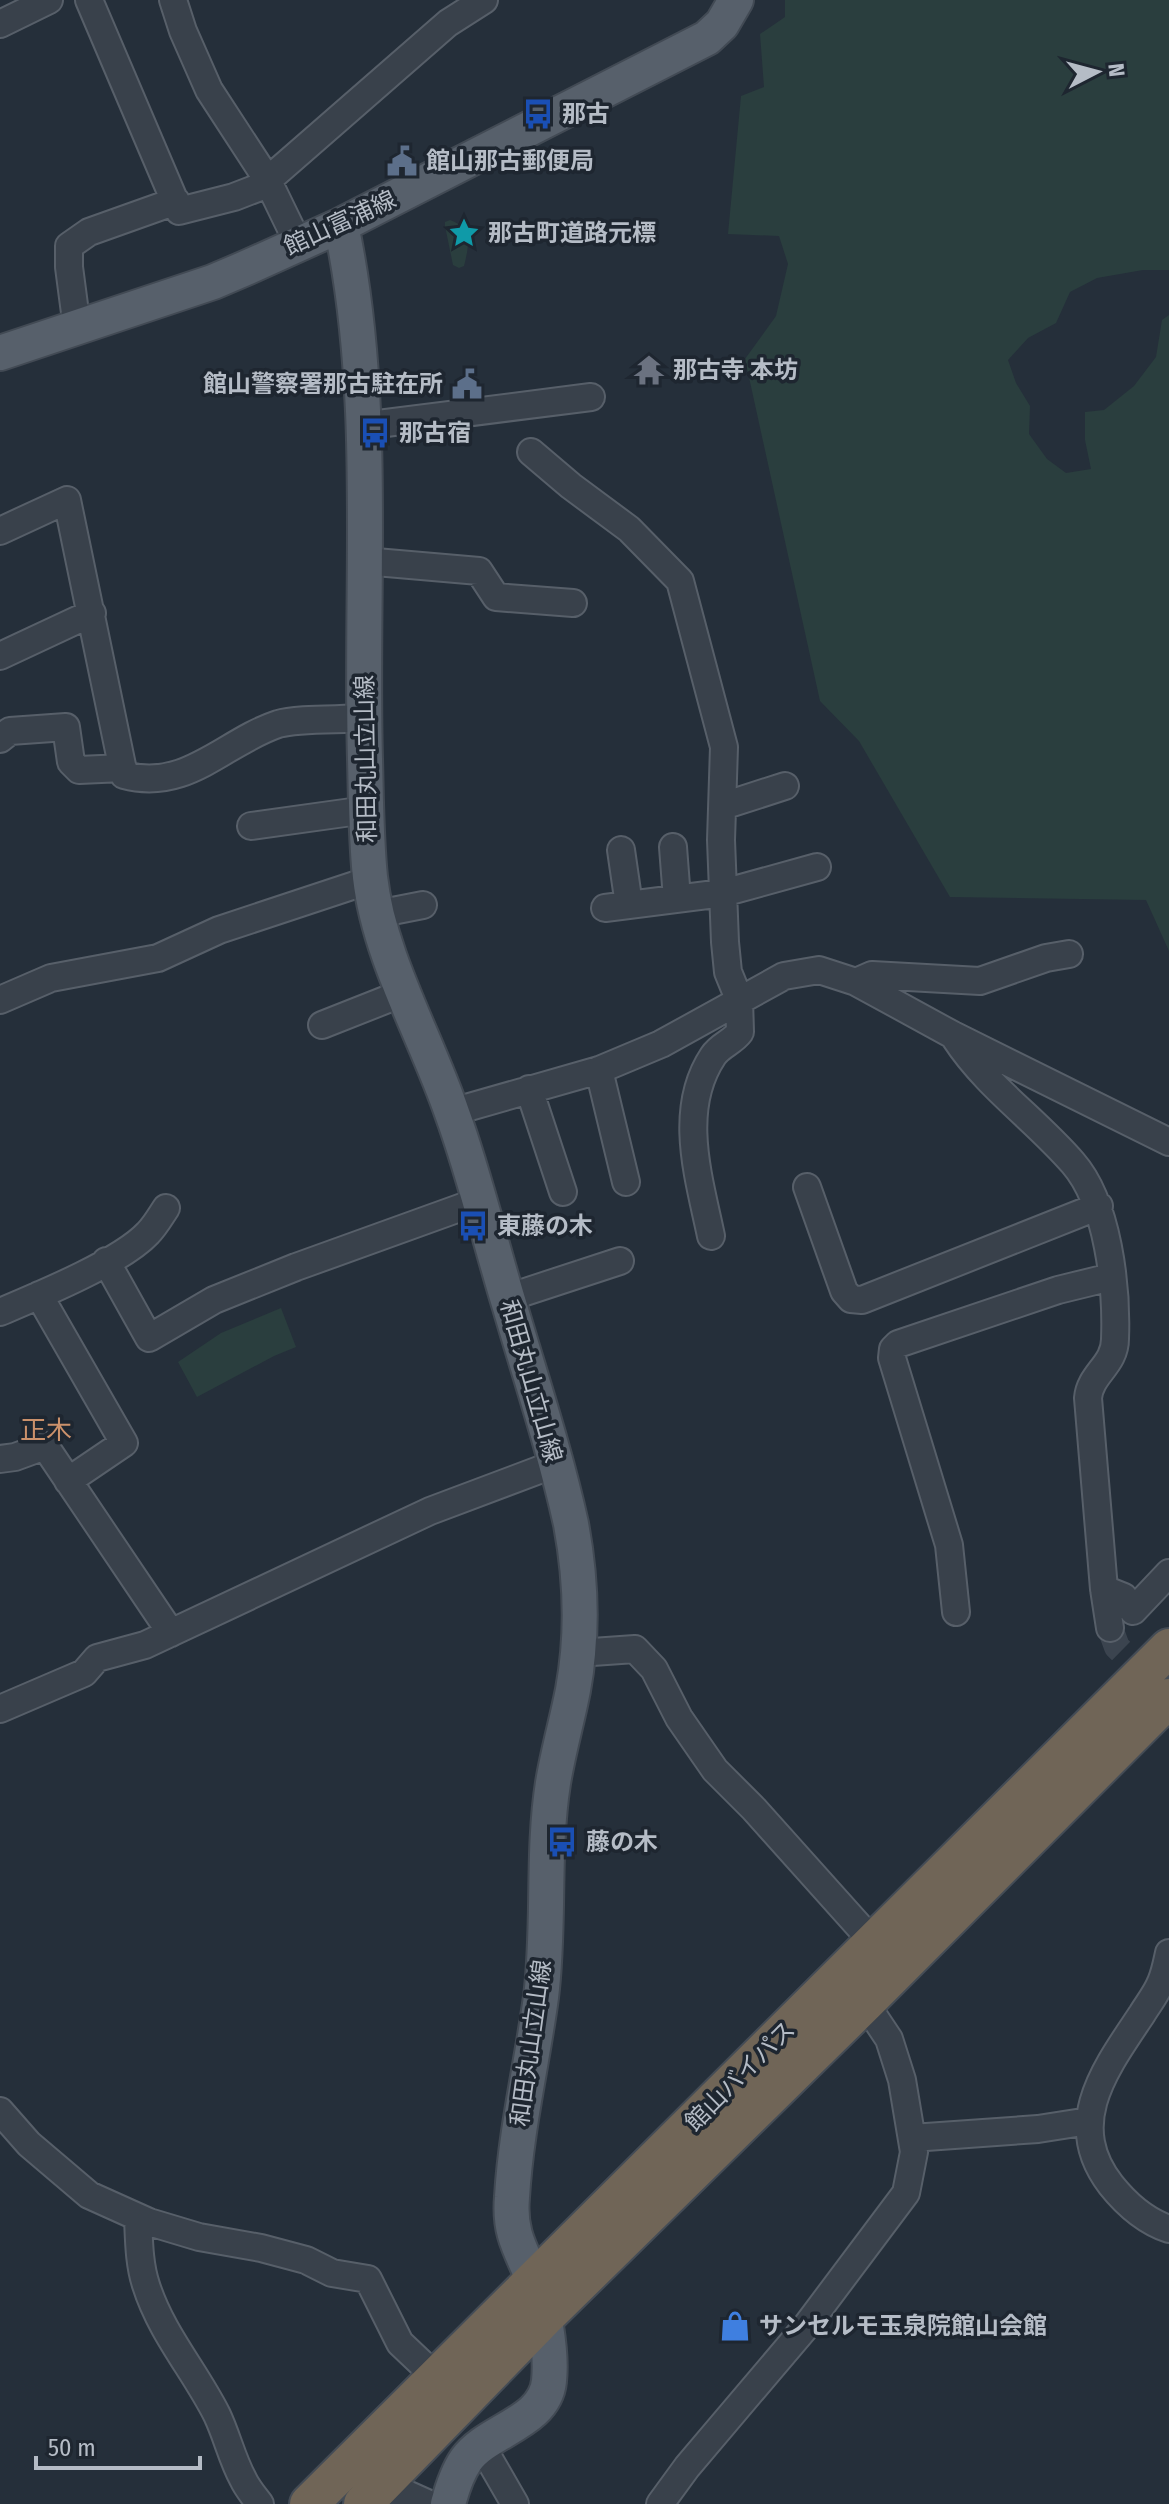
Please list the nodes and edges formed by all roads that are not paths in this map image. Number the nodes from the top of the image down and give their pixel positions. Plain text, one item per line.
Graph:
1 (49, 0) edge
2 (89, 0) edge
3 (173, 0) edge
4 (484, 0) edge
5 (736, 0) edge
6 (0, 24) edge
7 (267, 179) junction
8 (176, 201) junction
9 (341, 225) junction
10 (298, 243) junction
11 (77, 328) junction
12 (0, 353) edge
13 (591, 397) dead end
14 (362, 426) junction
15 (531, 452) dead end
16 (0, 531) edge
17 (364, 561) junction
18 (573, 603) dead end
19 (92, 613) junction
20 (0, 656) edge
21 (364, 718) junction
22 (0, 739) edge
23 (123, 768) junction
24 (785, 786) dead end
25 (723, 806) junction
26 (366, 810) junction
27 (251, 826) dead end
28 (673, 847) dead end
29 (621, 850) dead end
30 (817, 867) dead end
31 (370, 880) junction
32 (723, 893) junction
33 (677, 899) junction
34 (423, 905) dead end
35 (377, 914) junction
36 (1069, 954) dead end
37 (856, 982) junction
38 (403, 993) junction
39 (739, 999) junction
40 (0, 1000) edge
41 (322, 1025) dead end
42 (953, 1035) junction
43 (599, 1070) junction
44 (529, 1089) junction
45 (452, 1112) junction
46 (1169, 1142) edge
47 (626, 1182) dead end
48 (807, 1187) dead end
49 (563, 1192) dead end
50 (479, 1201) junction
51 (1099, 1206) junction
52 (166, 1208) dead end
53 (711, 1236) dead end
54 (106, 1261) junction
55 (620, 1261) dead end
56 (1111, 1277) junction
57 (39, 1295) junction
58 (507, 1298) junction
59 (0, 1312) edge
60 (0, 1459) edge
61 (555, 1464) junction
62 (68, 1481) junction
63 (1169, 1573) edge
64 (1104, 1589) junction
65 (956, 1612) dead end
66 (1110, 1628) tunnel mouth
67 (171, 1633) junction
68 (1169, 1648) edge
69 (578, 1653) junction
70 (1169, 1698) edge
71 (0, 1709) edge
72 (874, 1943) junction
73 (1169, 1953) edge
74 (865, 2003) junction
75 (1160, 2004) edge
76 (0, 2111) edge
77 (1089, 2121) junction
78 (912, 2138) junction
79 (138, 2218) junction
80 (1169, 2229) edge
81 (534, 2279) junction
82 (544, 2318) junction
83 (437, 2378) junction
84 (481, 2445) junction
85 (372, 2496) edge
86 (260, 2504) edge
87 (309, 2504) edge
88 (429, 2504) edge
89 (448, 2504) edge
90 (515, 2504) edge
91 (660, 2504) edge

1 - 6 street
2 - 8 street
3 - 7 street
4 - 7 street
5 - 9 main road, 館山富浦線
7 - 8 street
7 - 10 street
8 - 11 street
9 - 10 main road, 館山富浦線
9 - 14 main road, 和田丸山立山線
10 - 11 main road, 館山富浦線
11 - 12 main road, 館山富浦線
13 - 14 street
14 - 17 main road, 和田丸山立山線
15 - 25 street
16 - 19 street
17 - 18 street
17 - 21 main road, 和田丸山立山線
19 - 20 street
19 - 23 street
21 - 23 street
21 - 26 main road, 和田丸山立山線
22 - 23 street
24 - 25 street
25 - 32 street
26 - 27 street
26 - 31 main road, 和田丸山立山線
28 - 33 street
29 - 33 street
30 - 32 street
31 - 35 main road, 和田丸山立山線
31 - 40 street
32 - 33 street
32 - 39 street
34 - 35 street
35 - 38 main road, 和田丸山立山線
36 - 37 street
37 - 39 street
37 - 42 street
38 - 41 street
38 - 45 main road, 和田丸山立山線
39 - 43 street
39 - 53 street
42 - 46 street
42 - 51 street
43 - 44 street
43 - 47 street
44 - 45 street
44 - 49 street
45 - 50 main road, 和田丸山立山線
48 - 51 street
50 - 54 street
50 - 58 main road, 和田丸山立山線
51 - 56 street
52 - 54 street
54 - 57 street
55 - 58 street
56 - 64 street
56 - 65 street
57 - 59 street
57 - 62 street
58 - 61 main road, 和田丸山立山線
60 - 62 street
61 - 67 street
61 - 69 main road, 和田丸山立山線
62 - 67 street
63 - 64 street
64 - 66 street
67 - 71 street
68 - 72 highway, 館山バイパス
69 - 72 street
69 - 81 main road, 和田丸山立山線
70 - 74 highway, 館山バイパス
72 - 81 highway, 館山バイパス
73 - 75 street
74 - 78 street
74 - 82 highway, 館山バイパス
75 - 77 street
76 - 79 street
77 - 78 street
77 - 80 street
78 - 91 street
79 - 83 street
79 - 86 street
81 - 82 main road, 和田丸山立山線
81 - 83 highway, 館山バイパス
82 - 84 main road, 和田丸山立山線
82 - 85 highway, 館山バイパス
83 - 87 highway, 館山バイパス
84 - 89 main road, 和田丸山立山線
84 - 90 street
85 - 88 street

